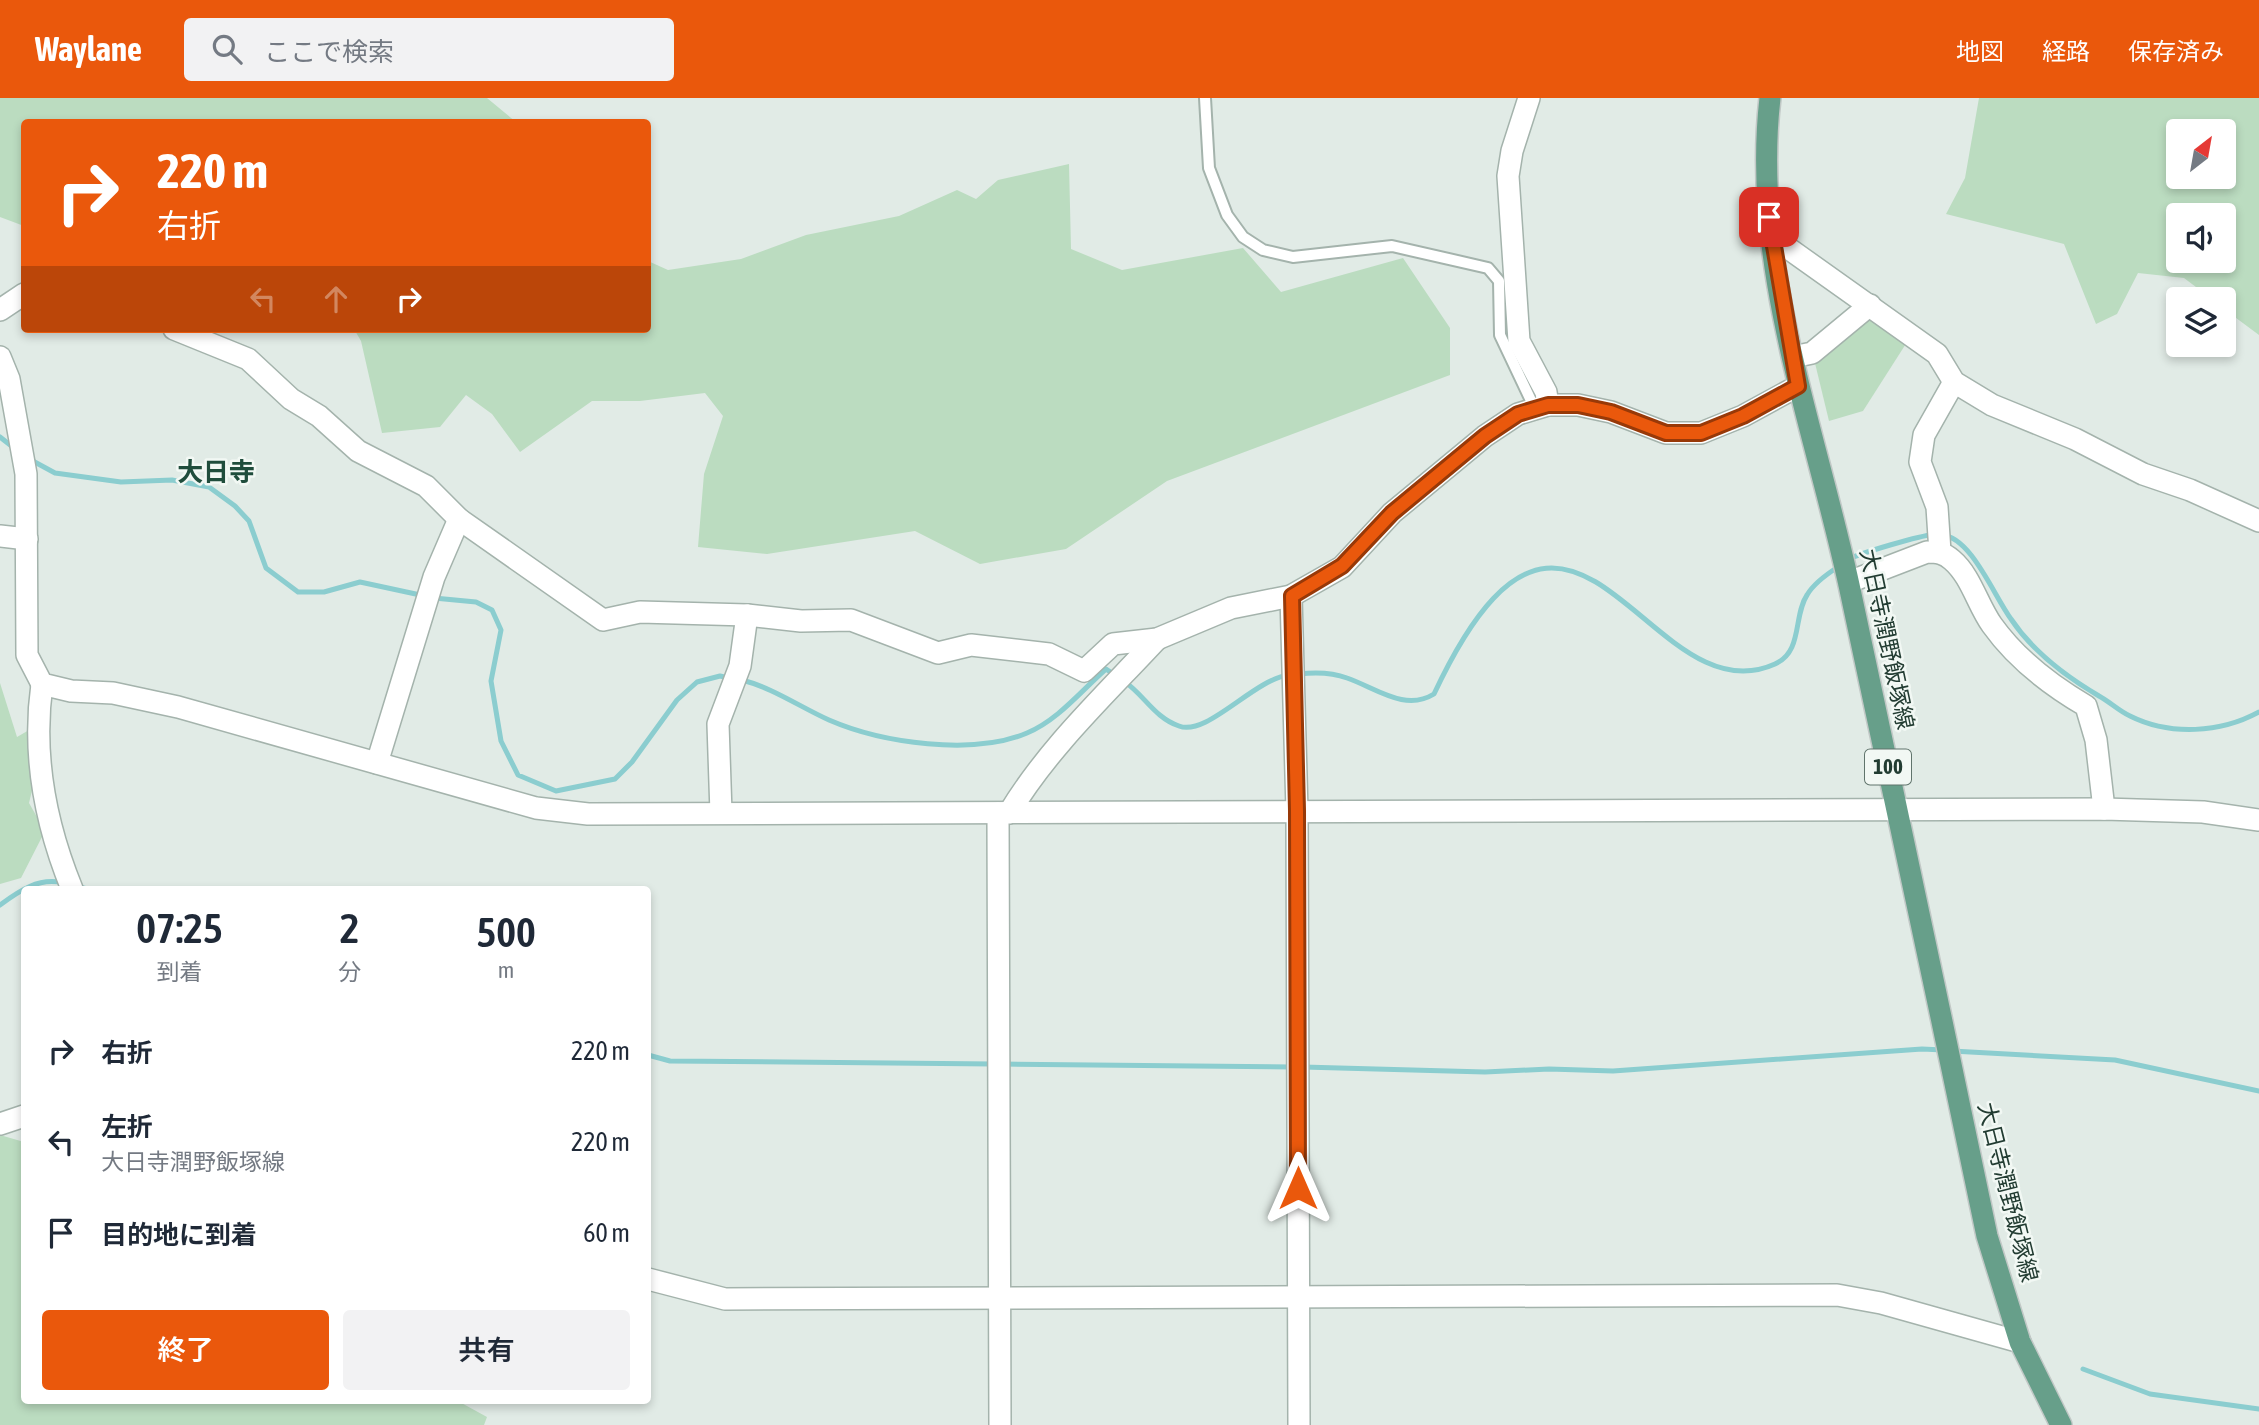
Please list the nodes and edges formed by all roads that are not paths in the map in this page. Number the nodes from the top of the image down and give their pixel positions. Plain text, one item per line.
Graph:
1 (1205, 98) edge
2 (1529, 98) edge
3 (1770, 98) edge
4 (1771, 236) junction
5 (21, 296) edge
6 (1870, 305) junction
7 (0, 310) edge
8 (184, 333) edge
9 (0, 357) edge
10 (1793, 357) junction
11 (1954, 382) junction
12 (1798, 386) junction
13 (1542, 407) junction
14 (459, 519) junction
15 (2259, 521) edge
16 (0, 536) edge
17 (27, 538) junction
18 (1940, 552) junction
19 (1849, 582) junction
20 (1292, 596) junction
21 (747, 615) junction
22 (1157, 639) junction
23 (42, 684) junction
24 (377, 763) junction
25 (2104, 808) junction
26 (1297, 811) junction
27 (1897, 811) junction
28 (721, 813) junction
29 (1003, 813) junction
30 (2259, 820) edge
31 (71, 886) edge
32 (21, 1117) edge
33 (0, 1124) edge
34 (651, 1280) edge
35 (1298, 1296) junction
36 (998, 1298) junction
37 (2020, 1342) junction
38 (1000, 1425) edge
39 (1299, 1425) edge
40 (2061, 1425) edge

1 - 13 lane
2 - 13 street
3 - 4 main road, 大日寺潤野飯塚線 / 100
4 - 6 street
4 - 10 main road, 大日寺潤野飯塚線 / 100
5 - 7 street
6 - 10 street
6 - 11 street
8 - 14 street
9 - 17 street
10 - 12 main road, 大日寺潤野飯塚線 / 100
11 - 15 street
11 - 18 street
12 - 13 street
12 - 19 main road, 大日寺潤野飯塚線 / 100
13 - 20 street
14 - 21 street
14 - 24 street
16 - 17 street
17 - 23 street
18 - 19 street
18 - 25 street
19 - 27 main road, 大日寺潤野飯塚線 / 100
20 - 22 street
20 - 26 street
21 - 22 street
21 - 28 street
22 - 29 street
23 - 24 street
23 - 31 street
24 - 28 street
25 - 27 street
25 - 30 street
26 - 27 street
26 - 29 street
26 - 35 street
27 - 37 main road, 大日寺潤野飯塚線 / 100
28 - 29 street
29 - 36 street
32 - 33 street
34 - 36 street
35 - 36 street
35 - 37 street
35 - 39 street
36 - 38 street
37 - 40 main road, 大日寺潤野飯塚線 / 100

